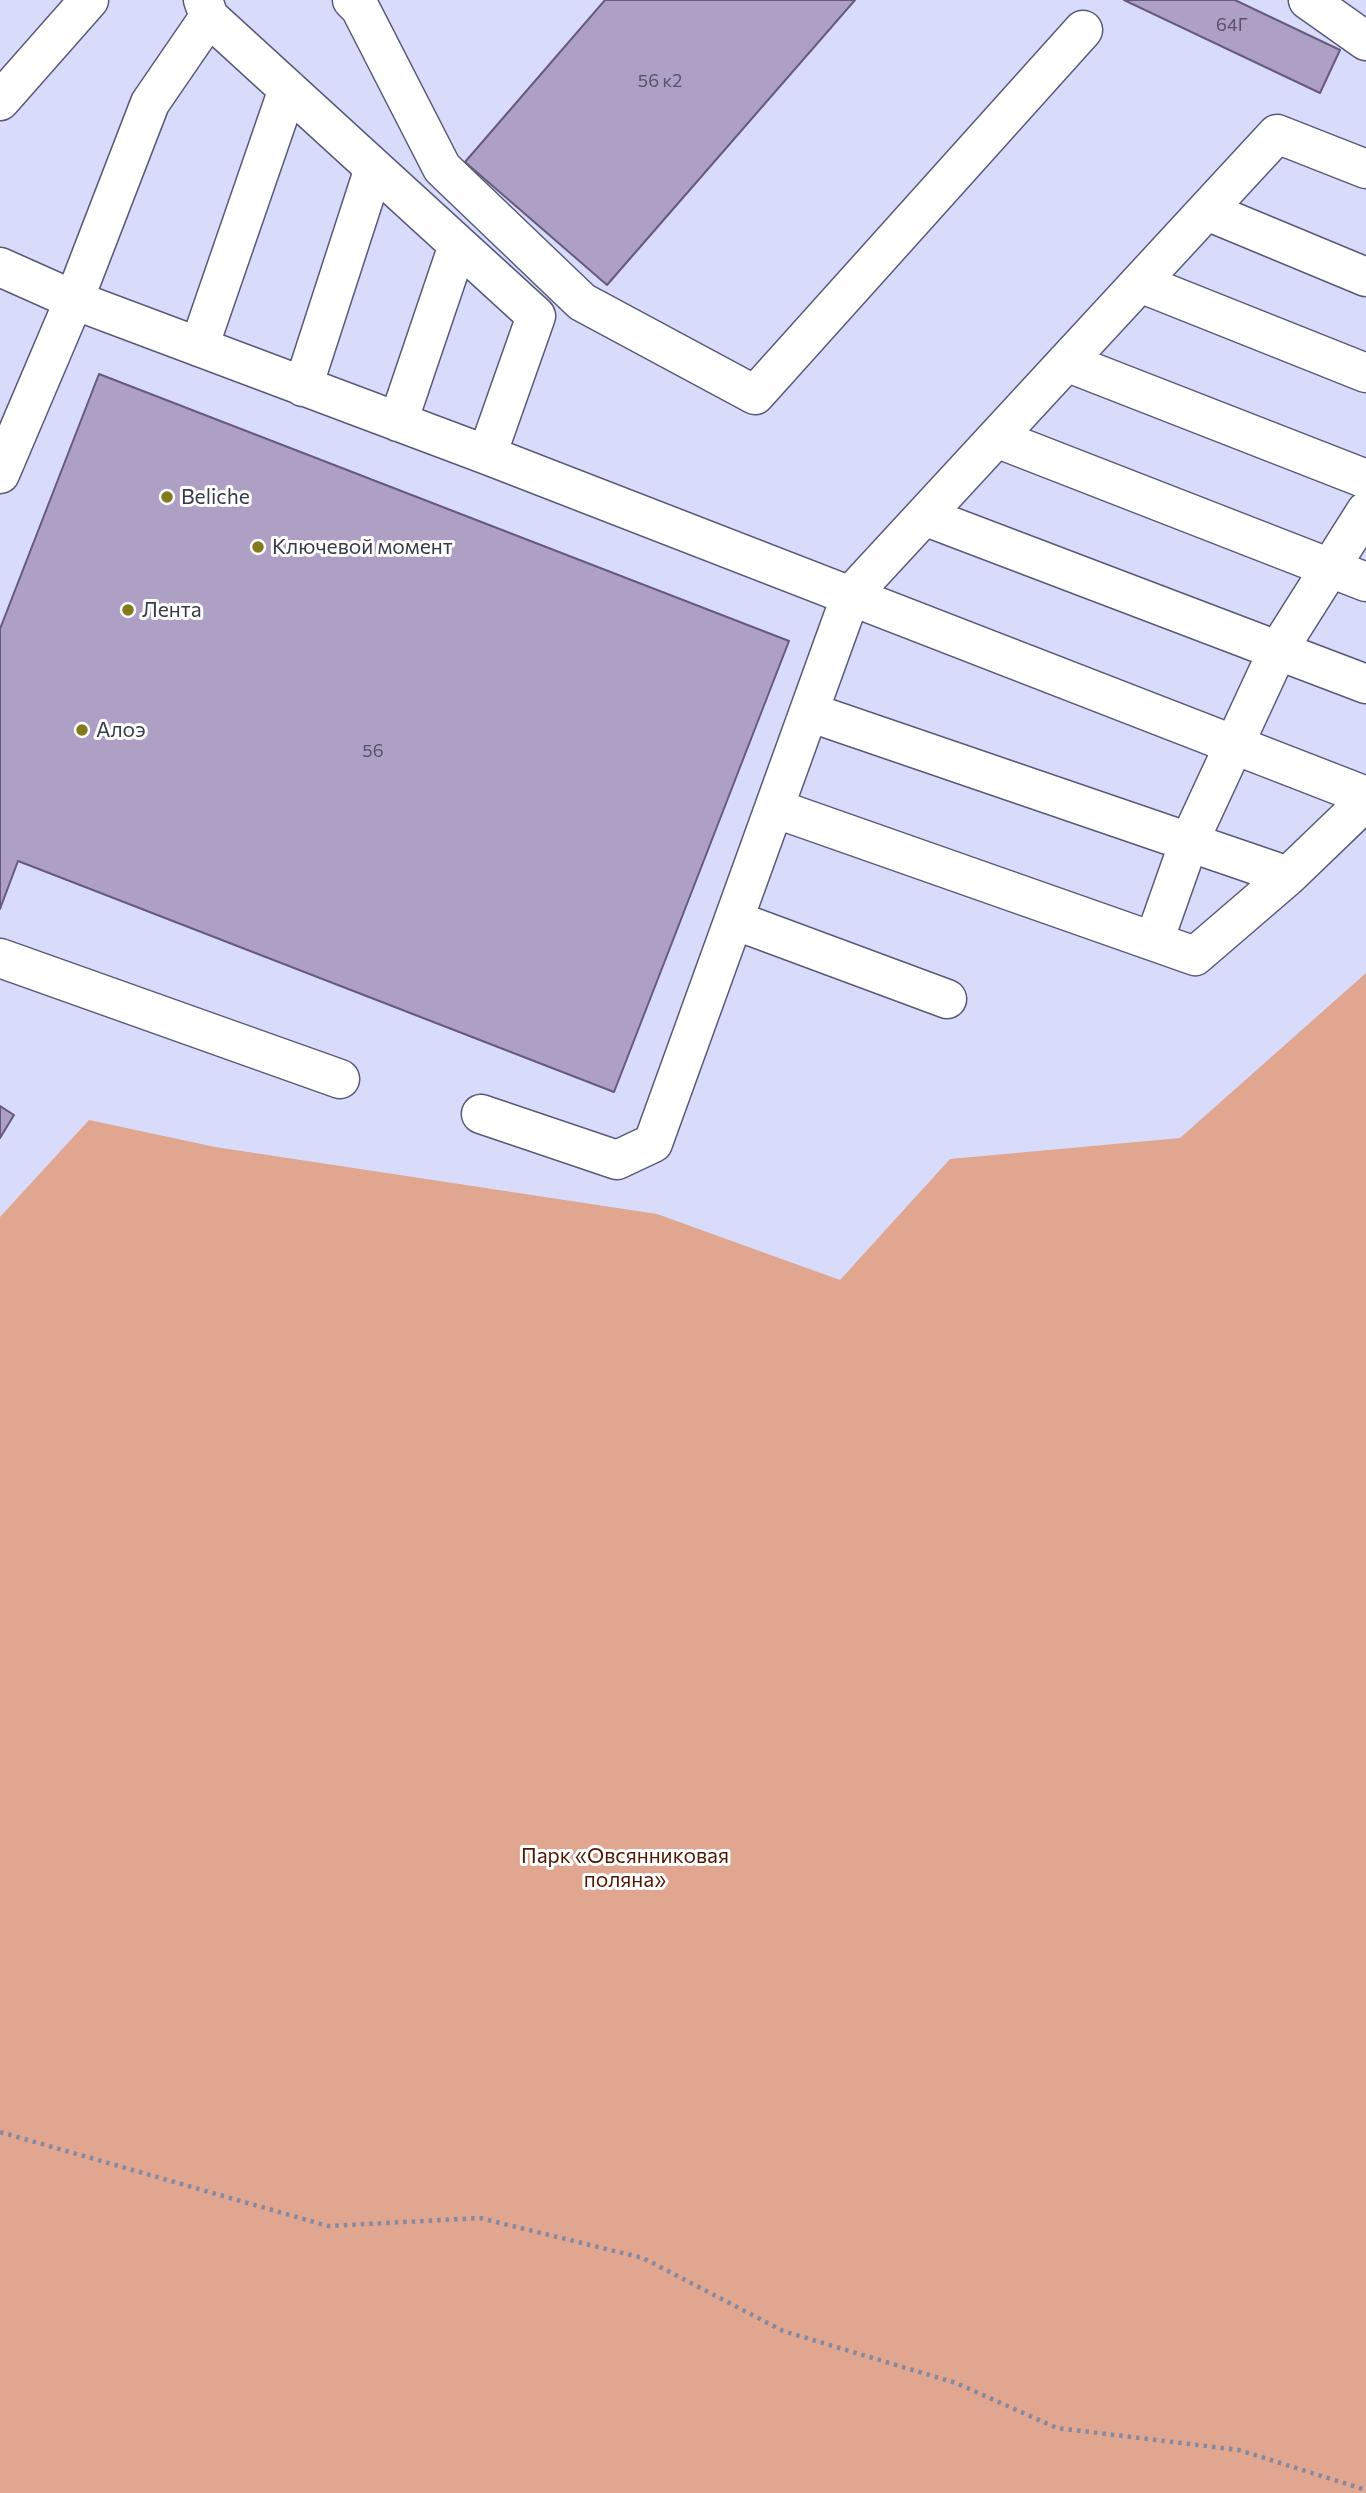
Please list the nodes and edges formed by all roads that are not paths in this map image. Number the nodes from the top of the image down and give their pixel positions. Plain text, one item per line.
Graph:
1 (89, 0) edge
2 (352, 0) edge
3 (1308, 0) edge
4 (206, 8) edge
5 (1083, 30) dead end
6 (1366, 41) edge
7 (288, 89) junction
8 (0, 101) edge
9 (374, 168) junction
10 (1366, 169) edge
11 (1207, 211) junction
12 (458, 245) junction
13 (0, 267) edge
14 (1366, 277) edge
15 (1140, 283) junction
16 (74, 300) junction
17 (200, 347) junction
18 (1066, 362) junction
19 (1366, 373) edge
20 (303, 387) junction
21 (398, 422) junction
22 (996, 439) junction
23 (487, 455) junction
24 (0, 474) edge
25 (1366, 479) edge
26 (1366, 511) edge
27 (924, 516) junction
28 (1330, 568) junction
29 (1366, 582) edge
30 (851, 595) junction
31 (1278, 650) junction
32 (1366, 684) edge
33 (809, 712) junction
34 (1236, 745) junction
35 (1366, 798) edge
36 (774, 808) junction
37 (1189, 842) junction
38 (1288, 876) junction
39 (734, 920) junction
40 (1154, 941) junction
41 (0, 958) edge
42 (947, 999) dead end
43 (340, 1079) dead end
44 (481, 1114) dead end

1 - 8 street
2 - 5 street
3 - 6 street
4 - 7 street
4 - 16 street
7 - 9 street
7 - 17 street
9 - 12 street
9 - 20 street
10 - 11 street
11 - 14 street
11 - 15 street
12 - 21 street
12 - 23 street
13 - 16 street
15 - 18 street
15 - 19 street
16 - 17 street
16 - 24 street
17 - 20 street
18 - 22 street
18 - 25 street
20 - 21 street
21 - 23 street
22 - 27 street
22 - 28 street
23 - 30 street
26 - 28 street
27 - 30 street
27 - 31 street
28 - 29 street
28 - 31 street
30 - 33 street
30 - 34 street
31 - 32 street
31 - 34 street
33 - 36 street
33 - 37 street
34 - 35 street
34 - 37 street
35 - 38 street
36 - 39 street
36 - 40 street
37 - 38 street
37 - 40 street
38 - 40 street
39 - 42 street
39 - 44 street
41 - 43 street

